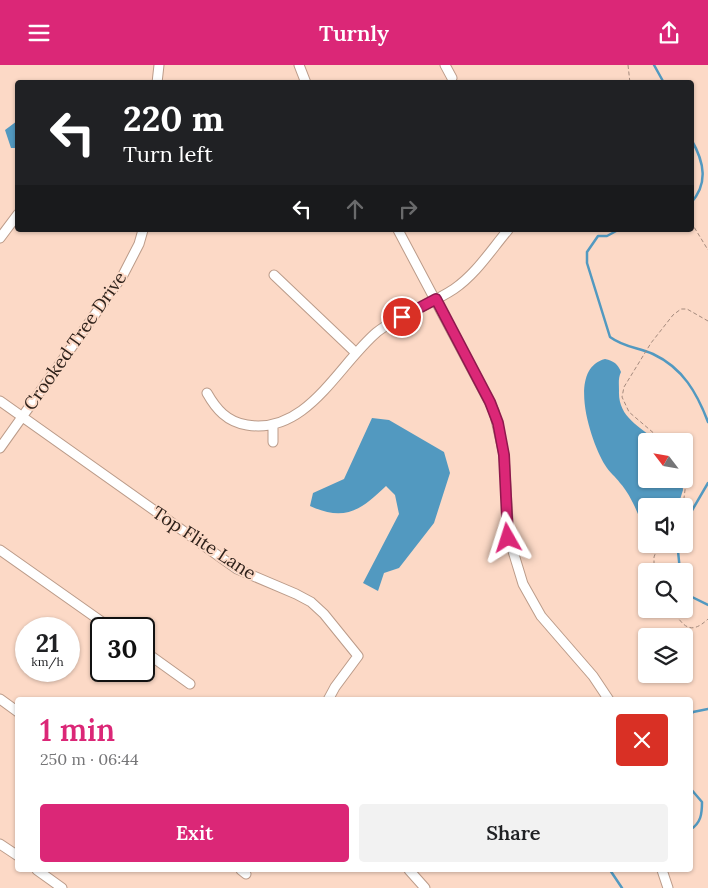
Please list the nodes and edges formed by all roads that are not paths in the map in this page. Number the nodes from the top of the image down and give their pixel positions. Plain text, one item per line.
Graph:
1 (159, 65) edge
2 (299, 65) edge
3 (445, 65) edge
4 (452, 78) dead end
5 (157, 80) edge
6 (305, 80) edge
7 (15, 218) edge
8 (142, 232) edge
9 (399, 232) edge
10 (506, 232) edge
11 (0, 238) edge
12 (274, 275) dead end
13 (436, 299) junction
14 (356, 353) junction
15 (207, 393) dead end
16 (0, 401) edge
17 (22, 417) junction
18 (273, 425) junction
19 (273, 442) dead end
20 (0, 448) edge
21 (0, 550) edge
22 (95, 617) edge
23 (155, 659) edge
24 (190, 683) dead end
25 (330, 697) edge
26 (608, 697) edge
27 (0, 699) edge
28 (15, 710) edge
29 (0, 844) edge
30 (15, 854) edge
31 (39, 872) edge
32 (410, 872) edge
33 (663, 872) edge
34 (62, 888) edge
35 (425, 888) edge
36 (668, 888) edge

1 - 5 street
2 - 6 street
3 - 4 street
7 - 11 street
8 - 17 street, Crooked Tree Drive
9 - 13 street
10 - 13 street
12 - 14 street
13 - 14 street
13 - 26 street
14 - 18 street
15 - 18 street
16 - 17 street, Top Flite Lane
17 - 20 street, Crooked Tree Drive
17 - 25 street, Top Flite Lane
18 - 19 street
21 - 22 street
23 - 24 street
27 - 28 street
29 - 30 street
31 - 34 street
32 - 35 street
33 - 36 street

